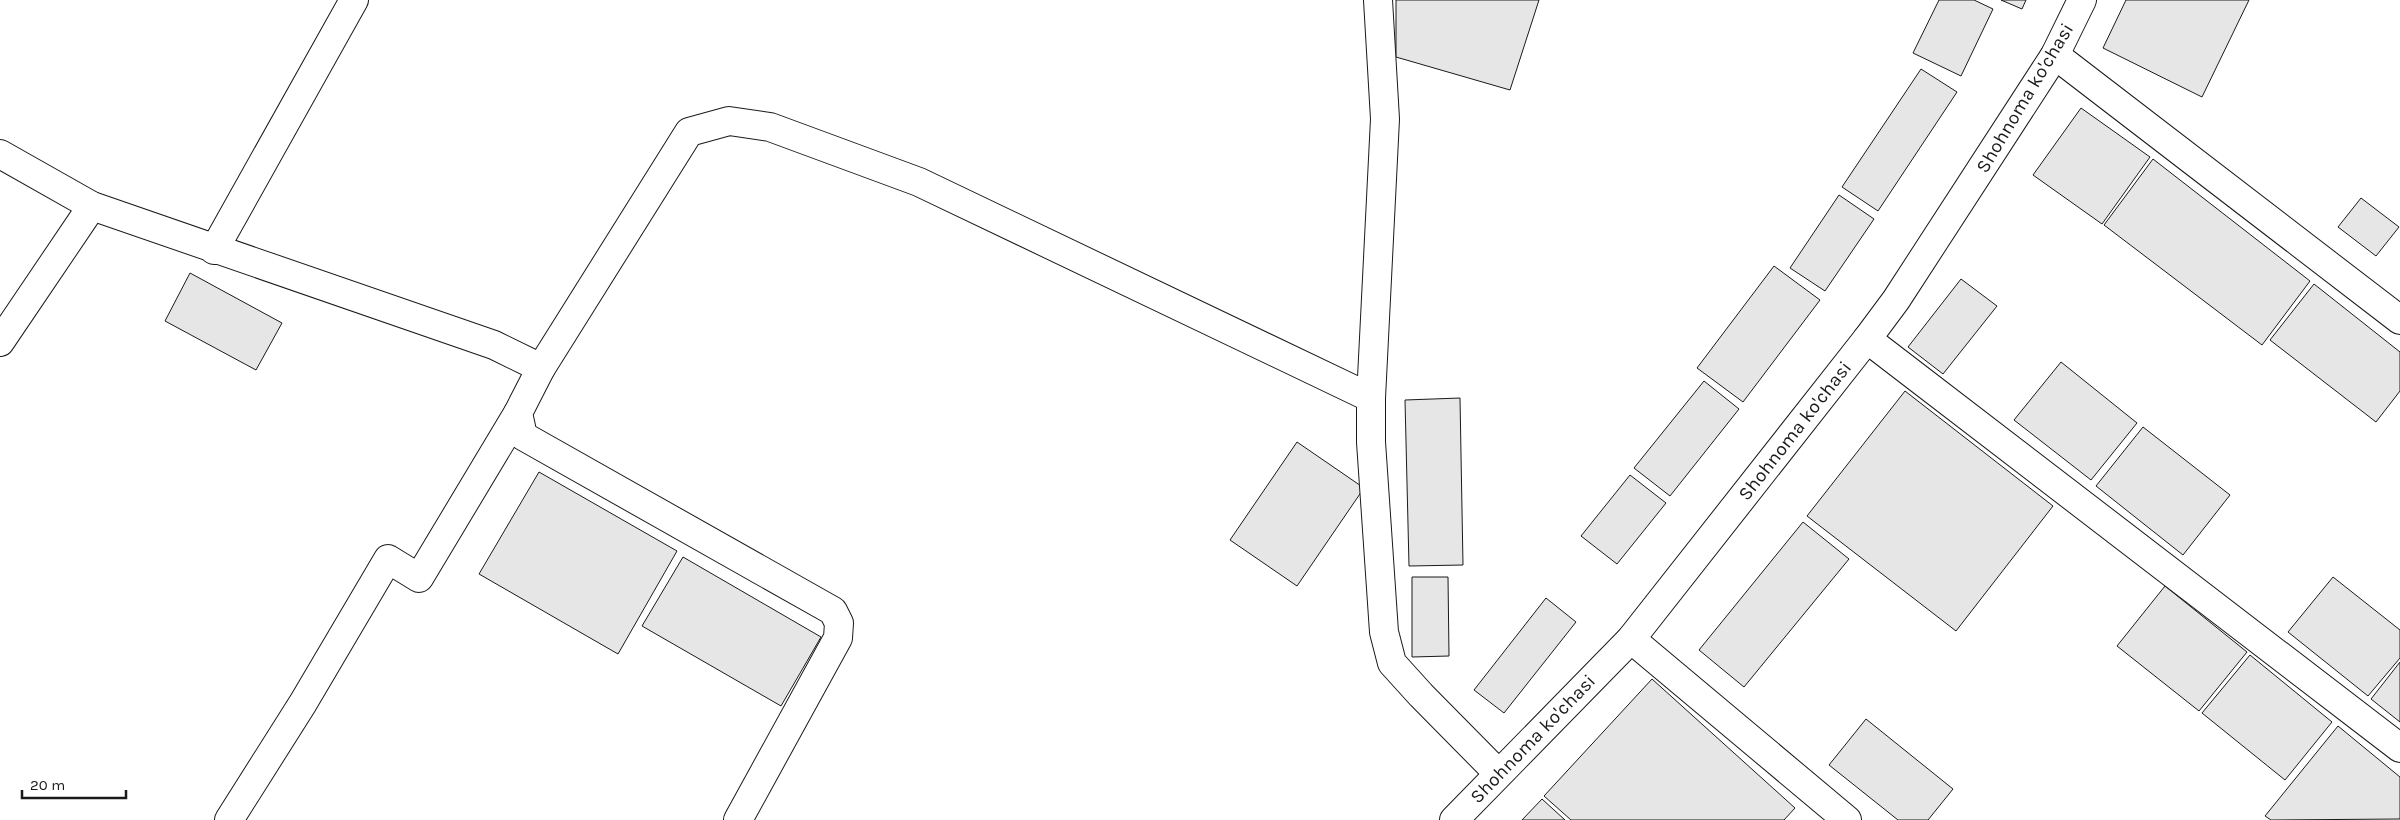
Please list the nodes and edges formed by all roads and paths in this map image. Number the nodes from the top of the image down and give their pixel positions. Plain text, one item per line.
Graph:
1 (354, 0) edge
2 (1378, 0) edge
3 (2082, 0) edge
4 (2055, 55) junction
5 (0, 154) edge
6 (92, 206) junction
7 (214, 250) junction
8 (2400, 320) edge
9 (1867, 339) junction
10 (0, 342) edge
11 (541, 368) junction
12 (1371, 398) junction
13 (518, 413) junction
14 (1631, 639) junction
15 (2400, 748) edge
16 (1498, 773) junction
17 (229, 820) edge
18 (738, 820) edge
19 (1454, 820) edge
20 (1847, 820) edge

1 - 7 street
2 - 12 street
3 - 4 street, Shohnoma ko'chasi
4 - 8 street
4 - 9 street, Shohnoma ko'chasi
5 - 6 street
6 - 7 street
6 - 10 street
7 - 11 street
9 - 14 street, Shohnoma ko'chasi
9 - 15 street
11 - 12 street
11 - 13 street
12 - 16 street
13 - 17 street
13 - 18 street
14 - 16 street, Shohnoma ko'chasi
14 - 20 street
16 - 19 street, Shohnoma ko'chasi

